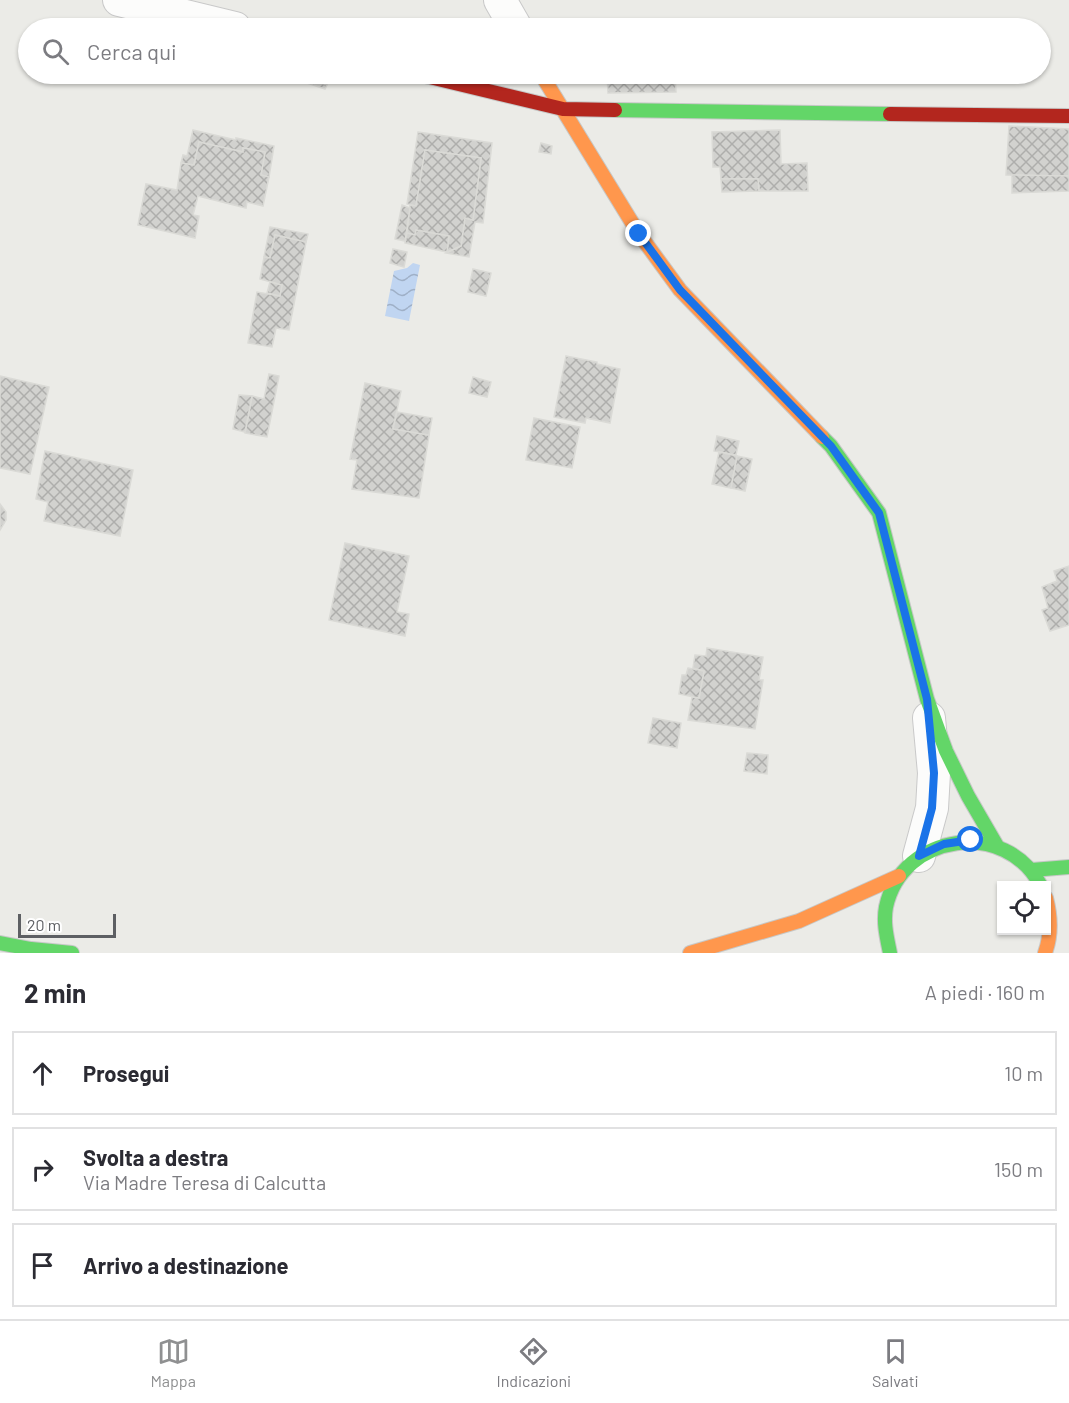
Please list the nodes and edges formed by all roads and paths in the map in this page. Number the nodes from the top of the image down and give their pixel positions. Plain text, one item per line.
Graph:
1 (119, 0) edge
2 (500, 0) edge
3 (194, 18) edge
4 (510, 18) edge
5 (459, 84) edge
6 (548, 84) edge
7 (563, 109) junction
8 (1069, 116) edge
9 (927, 699) junction
10 (997, 846) junction
11 (909, 866) junction
12 (1069, 867) edge
13 (1032, 870) junction
14 (1039, 881) edge
15 (1050, 935) edge
16 (0, 943) edge
17 (72, 953) edge
18 (690, 953) edge
19 (890, 953) edge
20 (1045, 953) edge

1 - 3 street
2 - 4 street
5 - 7 street
6 - 7 street
7 - 8 street
7 - 9 street
9 - 10 street
9 - 11 street
10 - 11 street
10 - 13 street
11 - 18 street
11 - 19 street
12 - 13 street
13 - 14 street
15 - 20 street
16 - 17 street

